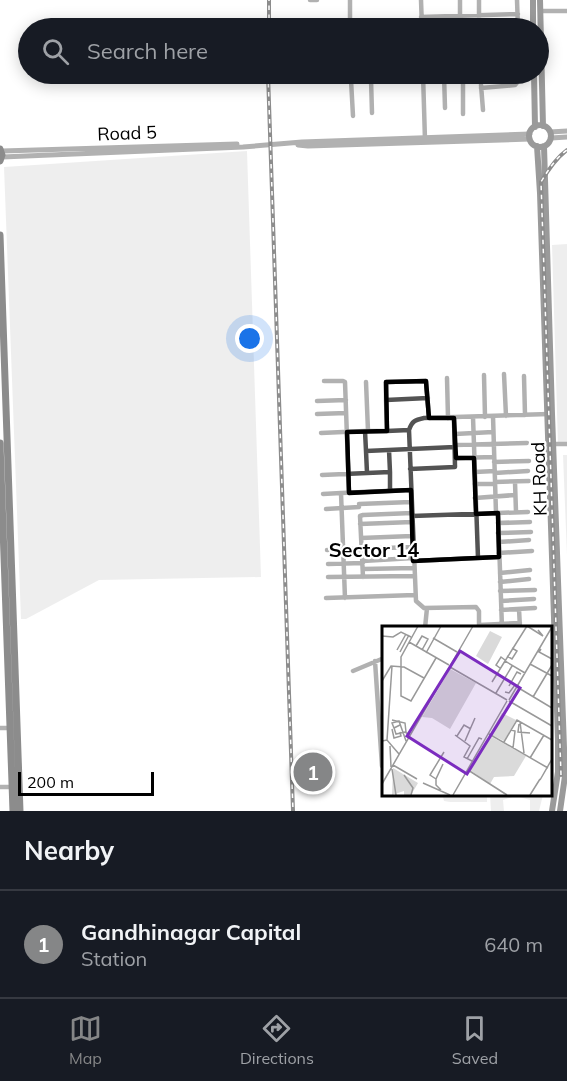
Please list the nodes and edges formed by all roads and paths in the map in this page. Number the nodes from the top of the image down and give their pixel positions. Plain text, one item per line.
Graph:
1 (310, 0) edge
2 (317, 0) edge
3 (350, 0) edge
4 (421, 0) edge
5 (460, 0) edge
6 (479, 0) edge
7 (518, 0) edge
8 (533, 0) edge
9 (540, 0) edge
10 (567, 10) edge
11 (540, 11) junction
12 (518, 14) junction
13 (460, 16) junction
14 (479, 16) junction
15 (350, 18) edge
16 (422, 18) edge
17 (441, 18) edge
18 (518, 18) edge
19 (533, 18) edge
20 (540, 18) edge
21 (351, 84) edge
22 (371, 84) edge
23 (423, 84) edge
24 (444, 84) edge
25 (463, 84) edge
26 (481, 84) edge
27 (516, 84) edge
28 (535, 84) edge
29 (539, 84) edge
30 (481, 88) junction
31 (445, 108) dead end
32 (483, 110) dead end
33 (372, 113) dead end
34 (463, 114) dead end
35 (353, 116) dead end
36 (539, 126) junction
37 (567, 131) edge
38 (551, 135) junction
39 (530, 136) junction
40 (567, 137) edge
41 (425, 140) junction
42 (541, 146) junction
43 (1, 155) edge
44 (0, 235) edge
45 (2, 328) edge
46 (504, 374) dead end
47 (484, 375) dead end
48 (524, 376) dead end
49 (447, 378) dead end
50 (324, 381) dead end
51 (366, 382) dead end
52 (428, 398) junction
53 (346, 400) junction
54 (386, 400) junction
55 (317, 401) dead end
56 (346, 412) junction
57 (317, 414) dead end
58 (549, 414) junction
59 (525, 415) junction
60 (493, 416) junction
61 (506, 416) junction
62 (473, 417) junction
63 (485, 417) junction
64 (429, 418) junction
65 (448, 418) junction
66 (454, 418) junction
67 (409, 430) junction
68 (367, 431) junction
69 (387, 431) junction
70 (347, 432) junction
71 (493, 432) junction
72 (321, 433) dead end
73 (473, 433) junction
74 (455, 434) junction
75 (0, 443) edge
76 (527, 443) dead end
77 (494, 444) junction
78 (550, 444) junction
79 (567, 444) edge
80 (474, 445) junction
81 (455, 446) junction
82 (410, 449) junction
83 (389, 450) junction
84 (366, 451) junction
85 (456, 458) junction
86 (474, 458) junction
87 (494, 460) junction
88 (529, 461) dead end
89 (410, 469) junction
90 (528, 471) dead end
91 (390, 472) junction
92 (475, 472) junction
93 (495, 472) junction
94 (367, 473) junction
95 (348, 474) junction
96 (322, 475) dead end
97 (530, 481) dead end
98 (514, 482) junction
99 (495, 483) junction
100 (475, 484) junction
101 (411, 490) junction
102 (390, 491) junction
103 (359, 492) junction
104 (341, 493) junction
105 (349, 493) junction
106 (323, 494) dead end
107 (515, 495) junction
108 (496, 496) junction
109 (476, 498) junction
110 (411, 502) junction
111 (6, 503) junction
112 (359, 506) junction
113 (326, 509) dead end
114 (342, 509) junction
115 (516, 512) junction
116 (528, 512) dead end
117 (497, 513) junction
118 (476, 514) junction
119 (360, 516) junction
120 (412, 517) junction
121 (530, 522) dead end
122 (498, 523) junction
123 (360, 524) junction
124 (531, 532) dead end
125 (498, 533) junction
126 (412, 536) junction
127 (361, 537) junction
128 (530, 540) dead end
129 (499, 542) junction
130 (413, 547) junction
131 (343, 549) junction
132 (362, 549) junction
133 (327, 550) dead end
134 (532, 551) dead end
135 (499, 555) junction
136 (477, 558) junction
137 (413, 559) junction
138 (343, 562) junction
139 (328, 564) dead end
140 (363, 564) junction
141 (414, 568) junction
142 (530, 570) dead end
143 (500, 573) junction
144 (414, 576) junction
145 (344, 577) junction
146 (363, 577) junction
147 (328, 578) dead end
148 (529, 579) dead end
149 (500, 582) junction
150 (534, 590) dead end
151 (500, 591) junction
152 (415, 595) junction
153 (326, 598) dead end
154 (345, 598) junction
155 (534, 599) dead end
156 (501, 601) junction
157 (427, 608) junction
158 (535, 608) dead end
159 (519, 609) junction
160 (501, 610) junction
161 (520, 625) edge
162 (425, 626) edge
163 (479, 626) edge
164 (502, 626) edge
165 (382, 659) edge
166 (375, 661) junction
167 (353, 671) dead end
168 (377, 693) junction
169 (382, 693) edge
170 (556, 705) edge
171 (382, 714) edge
172 (0, 728) edge
173 (10, 728) junction
174 (382, 766) dead end
175 (557, 780) junction
176 (566, 780) edge
177 (16, 786) junction
178 (0, 787) edge
179 (13, 811) edge
180 (20, 811) edge
181 (552, 811) edge
182 (560, 811) edge

1 - 2 street
3 - 15 street
4 - 16 street
5 - 13 street
6 - 14 street
7 - 12 street
8 - 19 main road
9 - 11 main road
10 - 11 street
11 - 20 main road
12 - 14 street
12 - 18 street
13 - 14 street
13 - 17 street
21 - 35 street
22 - 33 street
23 - 41 street
24 - 31 street
25 - 34 street
26 - 30 street
27 - 30 street
28 - 36 main road
29 - 36 main road
30 - 32 street
36 - 38 main road
36 - 39 main road
37 - 38 street
38 - 40 street
38 - 42 main road
39 - 41 street, Road 5
39 - 42 main road
41 - 43 street, Road 5
42 - 58 main road, KH Road
44 - 45 main road
45 - 111 main road
46 - 61 street
47 - 63 street
48 - 59 street
49 - 65 street
50 - 53 street
51 - 68 street
52 - 54 street
52 - 54 street
52 - 64 street
53 - 55 street
53 - 56 street
54 - 69 street
56 - 57 street
56 - 70 street
58 - 59 street
58 - 78 main road, KH Road
59 - 61 street
60 - 61 street
60 - 63 street
60 - 71 street
62 - 63 street
62 - 66 street
62 - 73 street
64 - 65 street
64 - 67 street
65 - 66 street
66 - 74 street
67 - 69 street
67 - 82 street
68 - 69 street
68 - 70 street
68 - 84 street
70 - 72 street
70 - 95 street
71 - 73 street
71 - 77 street
73 - 74 street
73 - 80 street
74 - 81 street
75 - 111 main road
76 - 77 street
77 - 80 street
77 - 87 street
78 - 79 street
78 - 170 main road, KH Road
80 - 81 street
80 - 86 street
81 - 82 street
81 - 85 street
82 - 83 street
82 - 89 street
83 - 84 street
83 - 91 street
84 - 94 street
85 - 86 street
85 - 89 street
86 - 87 street
86 - 92 street
87 - 88 street
87 - 93 street
89 - 101 street
90 - 93 street
91 - 94 street
91 - 102 street
92 - 93 street
92 - 100 street
93 - 99 street
94 - 95 street
95 - 96 street
95 - 105 street
97 - 98 street
98 - 99 street
98 - 107 street
99 - 100 street
99 - 108 street
100 - 109 street
101 - 102 street
101 - 110 street
102 - 103 street
103 - 105 street
103 - 112 street
104 - 105 street
104 - 106 street
104 - 114 street
107 - 108 street
107 - 115 street
108 - 109 street
108 - 117 street
109 - 118 street
110 - 112 street
110 - 120 street
111 - 173 main road
111 - 177 main road
112 - 114 street
112 - 119 street
113 - 114 street
114 - 131 street
115 - 116 street
115 - 117 street
117 - 118 street
117 - 122 street
118 - 120 street
118 - 136 street
119 - 120 street
119 - 123 street
120 - 123 street
120 - 126 street
121 - 122 street
122 - 125 street
123 - 127 street
124 - 125 street
125 - 129 street
126 - 127 street
126 - 130 street
127 - 132 street
128 - 129 street
129 - 135 street
130 - 132 street
130 - 137 street
131 - 132 street
131 - 133 street
131 - 138 street
132 - 140 street
134 - 135 street
135 - 136 street
135 - 143 street
136 - 137 street
137 - 140 street
137 - 141 street
138 - 139 street
138 - 140 street
138 - 145 street
140 - 141 street
140 - 146 street
141 - 144 street
142 - 143 street
143 - 149 street
144 - 146 street
144 - 152 street
145 - 146 street
145 - 147 street
145 - 154 street
148 - 149 street
149 - 151 street
150 - 151 street
151 - 156 street
152 - 154 street
152 - 157 street
153 - 154 street
155 - 156 street
156 - 160 street
157 - 162 street
157 - 163 street
158 - 159 street
159 - 160 street
159 - 161 street
160 - 164 street
161 - 164 street
163 - 164 street
165 - 166 street
166 - 167 street
166 - 168 street
168 - 169 street
168 - 171 street
170 - 175 main road, KH Road
170 - 176 main road, KH Road
171 - 174 street
172 - 173 street
173 - 177 main road
175 - 176 street
175 - 181 main road, KH Road
176 - 182 main road, KH Road
177 - 178 street
177 - 179 main road
177 - 180 main road

